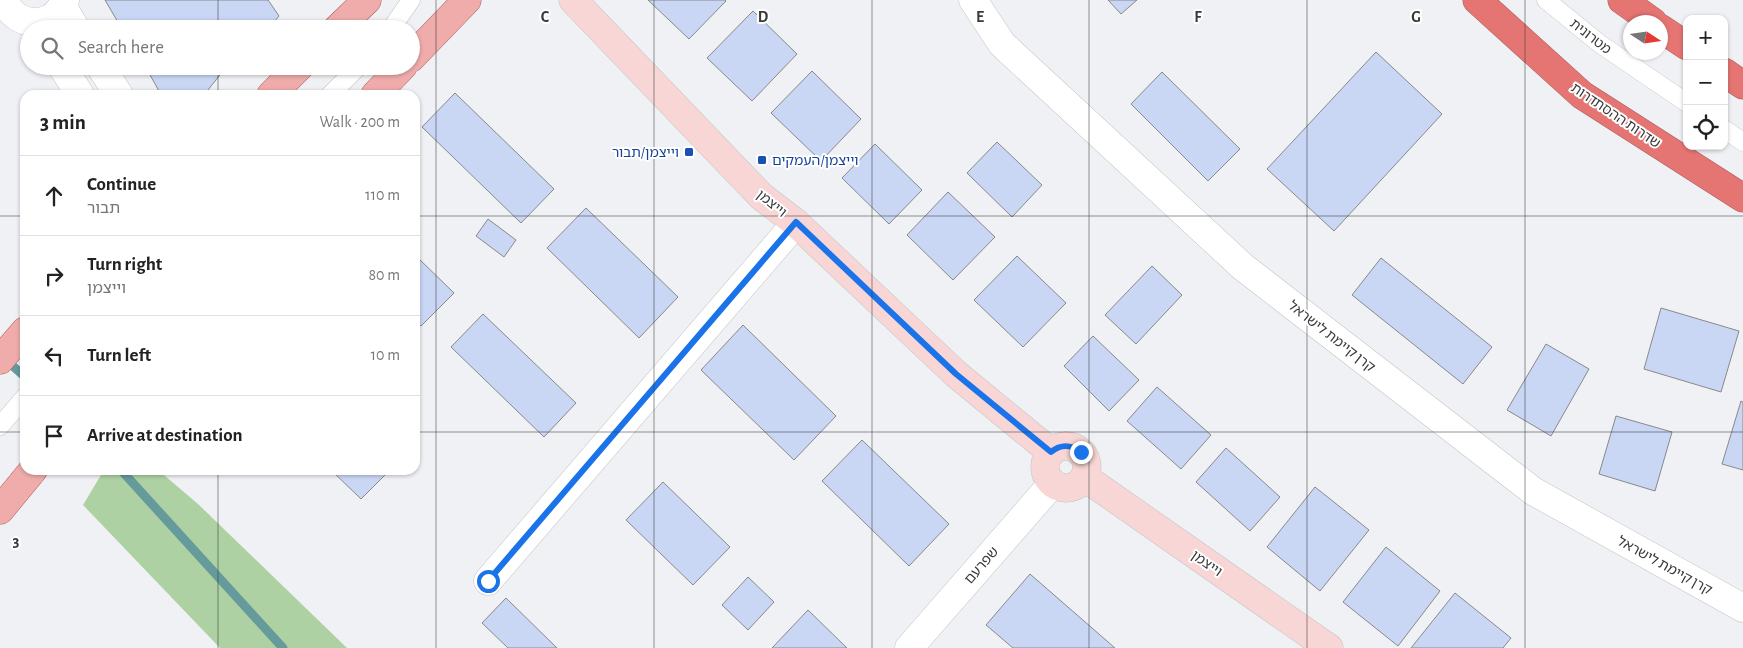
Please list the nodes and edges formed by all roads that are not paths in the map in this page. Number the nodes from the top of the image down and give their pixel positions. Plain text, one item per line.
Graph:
1 (4, 0) edge
2 (367, 0) edge
3 (410, 0) edge
4 (467, 0) edge
5 (573, 0) edge
6 (973, 0) edge
7 (1477, 0) edge
8 (1546, 0) edge
9 (1622, 0) edge
10 (68, 12) edge
11 (1643, 15) edge
12 (22, 20) edge
13 (46, 20) edge
14 (346, 20) edge
15 (397, 20) edge
16 (1668, 33) edge
17 (1683, 43) edge
18 (420, 49) edge
19 (68, 75) edge
20 (106, 75) edge
21 (291, 75) edge
22 (350, 75) edge
23 (394, 75) edge
24 (1728, 75) edge
25 (1743, 85) edge
26 (77, 90) edge
27 (116, 90) edge
28 (276, 90) edge
29 (335, 90) edge
30 (380, 90) edge
31 (1683, 100) edge
32 (1728, 132) edge
33 (1743, 142) edge
34 (1743, 198) edge
35 (796, 222) junction
36 (20, 337) edge
37 (0, 360) edge
38 (20, 403) edge
39 (0, 426) edge
40 (1051, 452) junction
41 (29, 475) edge
42 (1084, 477) junction
43 (1053, 483) junction
44 (5, 503) edge
45 (488, 581) dead end
46 (1743, 608) edge
47 (910, 648) edge
48 (1329, 648) edge

1 - 12 street
2 - 14 main road
3 - 15 lane
4 - 18 main road
5 - 35 street, וייצמן
6 - 46 street, קרן קיימת לישראל
7 - 34 highway, שדרות ההסתדרות
8 - 31 lane, מטרונית
9 - 11 highway
10 - 13 street
16 - 17 highway
19 - 26 street
20 - 27 street
21 - 28 main road
22 - 29 lane
23 - 30 main road
24 - 25 highway
32 - 33 lane
35 - 40 street, וייצמן
35 - 45 street
36 - 37 main road
38 - 39 lane
40 - 42 street
40 - 43 street
41 - 44 main road
42 - 43 street
42 - 48 street, וייצמן
43 - 47 street, שפרעם

